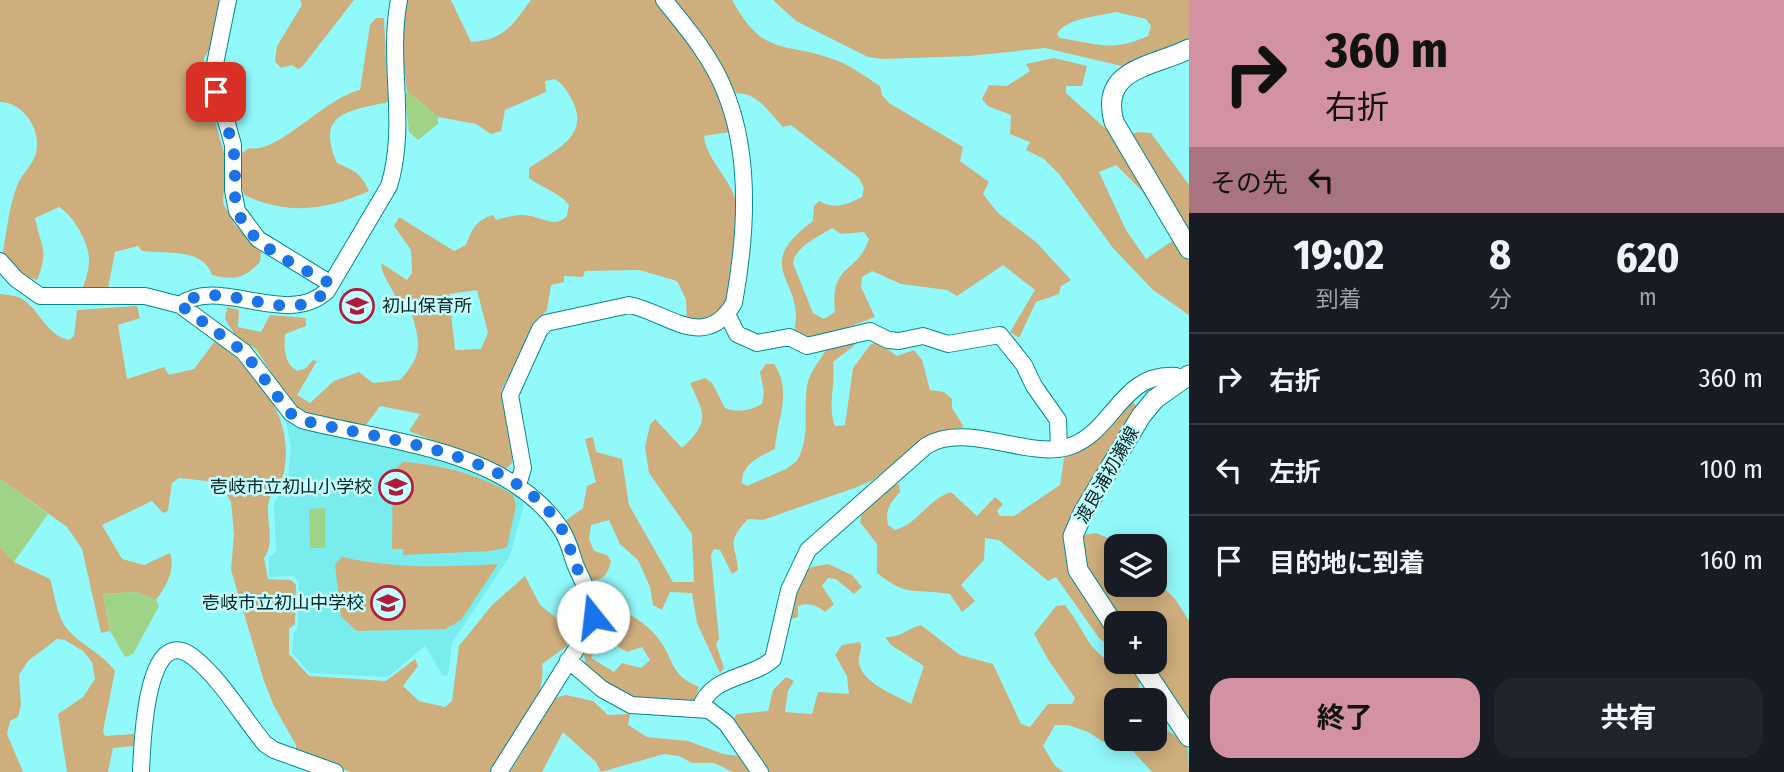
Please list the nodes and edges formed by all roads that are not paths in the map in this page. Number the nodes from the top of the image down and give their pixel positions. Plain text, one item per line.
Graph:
1 (228, 0) edge
2 (399, 0) edge
3 (664, 0) edge
4 (1189, 50) edge
5 (1189, 249) edge
6 (0, 261) edge
7 (331, 284) junction
8 (180, 305) junction
9 (727, 314) junction
10 (1184, 378) edge
11 (1059, 449) junction
12 (519, 485) junction
13 (1105, 611) edge
14 (568, 660) junction
15 (1147, 674) edge
16 (700, 709) junction
17 (1189, 737) edge
18 (141, 772) edge
19 (335, 772) edge
20 (499, 772) edge
21 (760, 772) edge

1 - 7 street
2 - 7 street
3 - 9 street
4 - 5 main road
6 - 8 street
7 - 8 street
8 - 12 street
9 - 11 street
9 - 12 street
10 - 11 street
10 - 13 main road, 渡良浦初瀬線
11 - 16 street
12 - 14 street
14 - 16 street
14 - 20 street
15 - 17 main road
16 - 21 street
18 - 19 street

